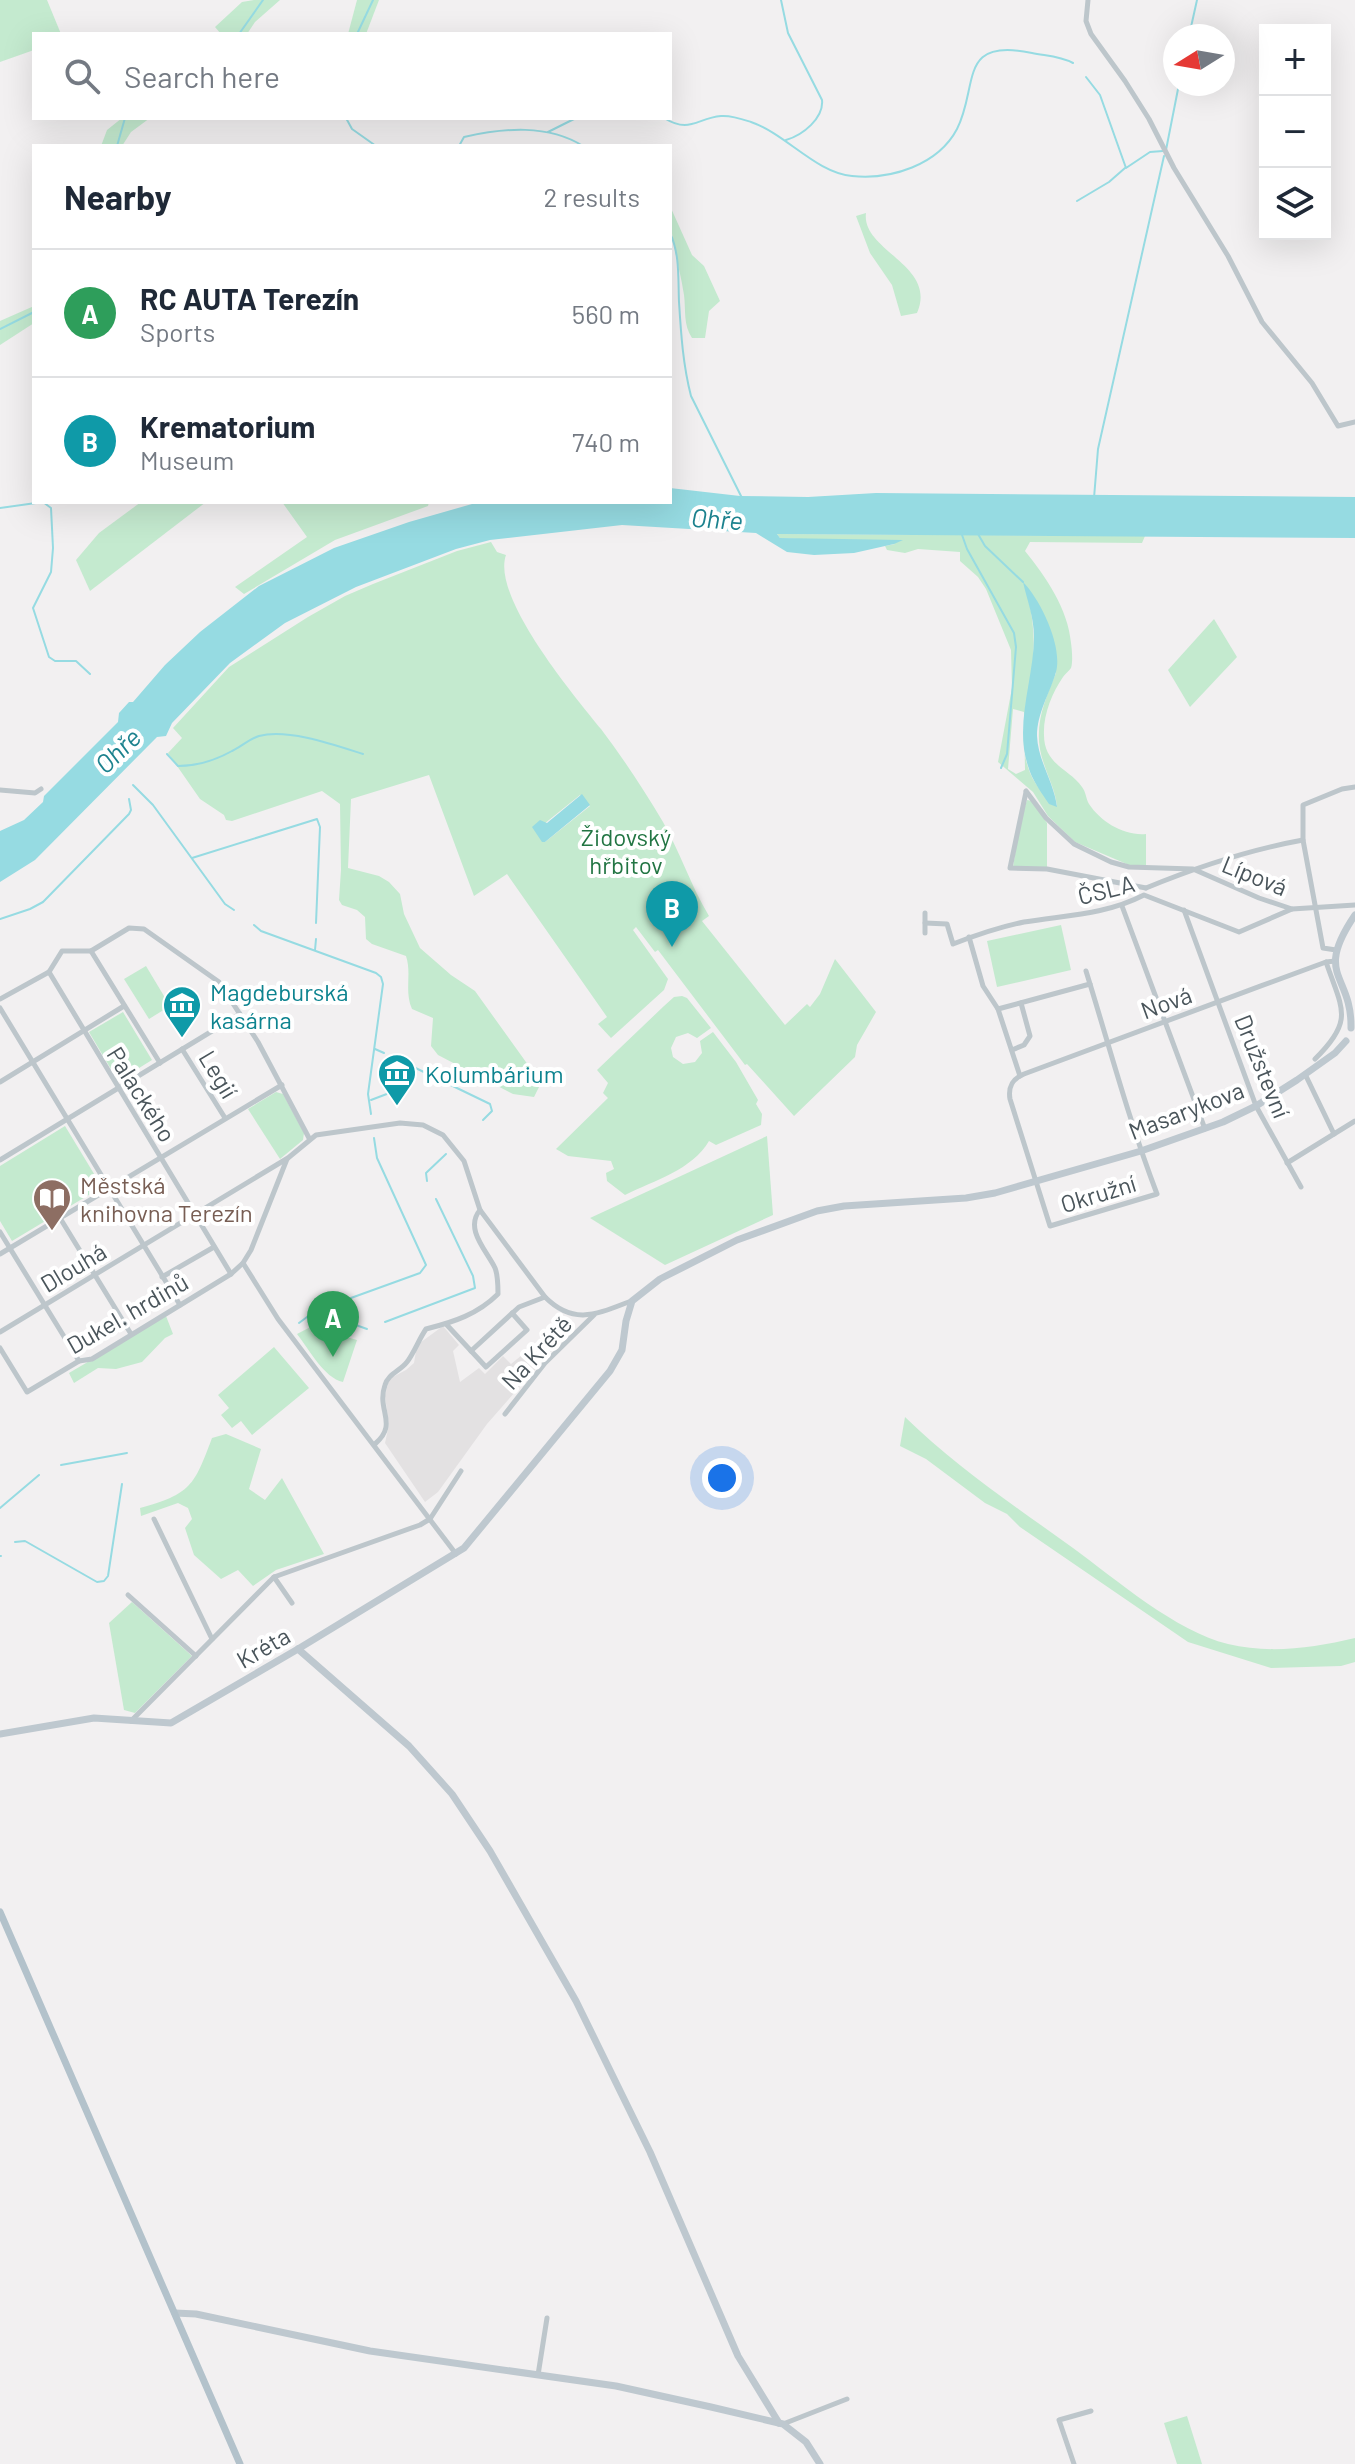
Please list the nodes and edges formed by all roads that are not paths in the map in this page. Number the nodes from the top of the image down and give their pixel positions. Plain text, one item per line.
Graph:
1 (1088, 0) edge
2 (1355, 422) edge
3 (1355, 787) edge
4 (41, 789) dead end
5 (0, 790) edge
6 (1303, 840) junction
7 (1193, 869) junction
8 (1145, 892) junction
9 (1355, 905) edge
10 (1122, 906) junction
11 (1313, 906) junction
12 (1184, 909) junction
13 (1292, 909) junction
14 (925, 913) dead end
15 (1355, 915) edge
16 (925, 923) junction
17 (925, 933) dead end
18 (969, 937) junction
19 (1336, 950) junction
20 (91, 951) junction
21 (1330, 961) junction
22 (1086, 971) dead end
23 (49, 972) junction
24 (1090, 984) junction
25 (0, 999) edge
26 (1218, 1002) junction
27 (1021, 1003) junction
28 (124, 1006) junction
29 (0, 1008) edge
30 (998, 1009) junction
31 (240, 1014) junction
32 (1165, 1021) junction
33 (1353, 1029) edge
34 (82, 1031) junction
35 (1350, 1042) edge
36 (1107, 1043) junction
37 (182, 1049) junction
38 (1012, 1050) junction
39 (1315, 1059) dead end
40 (33, 1061) junction
41 (160, 1063) junction
42 (1305, 1074) junction
43 (1020, 1076) junction
44 (0, 1082) edge
45 (282, 1085) junction
46 (118, 1089) junction
47 (1256, 1106) junction
48 (225, 1118) junction
49 (68, 1119) junction
50 (1355, 1121) edge
51 (1205, 1130) junction
52 (1334, 1134) junction
53 (309, 1138) junction
54 (1141, 1151) junction
55 (160, 1158) junction
56 (288, 1158) junction
57 (0, 1160) edge
58 (1287, 1163) junction
59 (1036, 1183) junction
60 (1301, 1187) dead end
61 (108, 1188) junction
62 (480, 1210) junction
63 (194, 1215) junction
64 (60, 1218) junction
65 (0, 1232) edge
66 (144, 1246) junction
67 (214, 1247) junction
68 (10, 1248) junction
69 (0, 1254) edge
70 (243, 1263) junction
71 (231, 1274) junction
72 (95, 1275) junction
73 (162, 1277) junction
74 (545, 1297) junction
75 (632, 1301) junction
76 (45, 1305) junction
77 (180, 1305) junction
78 (512, 1313) junction
79 (595, 1315) junction
80 (446, 1324) junction
81 (0, 1332) edge
82 (131, 1334) junction
83 (0, 1348) edge
84 (471, 1351) junction
85 (79, 1361) junction
86 (505, 1414) dead end
87 (375, 1444) junction
88 (461, 1471) dead end
89 (154, 1519) dead end
90 (430, 1519) junction
91 (456, 1554) junction
92 (274, 1577) junction
93 (128, 1595) dead end
94 (292, 1603) dead end
95 (212, 1639) junction
96 (298, 1649) junction
97 (196, 1656) junction
98 (131, 1721) junction
99 (0, 1734) edge
100 (0, 1912) edge
101 (175, 2313) junction
102 (547, 2318) dead end
103 (538, 2375) junction
104 (847, 2399) dead end
105 (1091, 2411) dead end
106 (781, 2424) junction
107 (240, 2464) edge
108 (820, 2464) edge
109 (1074, 2464) edge

1 - 2 street
3 - 6 street
4 - 5 street
6 - 7 street
6 - 11 street
7 - 8 street, Lípová
7 - 8 street
7 - 13 street, Lípová
8 - 10 street, ČSLA
8 - 12 street, ČSLA
9 - 11 street, Lípová
10 - 18 street, ČSLA
10 - 32 street
11 - 13 street, Lípová
11 - 19 street
12 - 13 street, ČSLA
12 - 26 street, Družstevní
14 - 16 street
15 - 19 street
16 - 17 street
16 - 18 street
18 - 30 street
19 - 21 street
20 - 23 street
20 - 28 street
20 - 31 street
21 - 26 street, Nová
21 - 33 street
21 - 39 street
22 - 24 street
23 - 25 street
23 - 34 street, Palackého
24 - 27 street
24 - 36 street
26 - 32 street, Nová
26 - 47 street, Družstevní
27 - 30 street
27 - 38 street
28 - 34 street
28 - 41 street
29 - 40 street
30 - 38 street
31 - 37 street
31 - 45 street
32 - 36 street, Nová
32 - 51 street
33 - 35 street
34 - 40 street
34 - 46 street, Palackého
35 - 42 street, Masarykova
36 - 43 street, Nová
36 - 54 street
37 - 41 street
37 - 48 street, Legií
38 - 43 street
40 - 44 street
40 - 49 street
41 - 46 street
42 - 47 street, Masarykova
42 - 52 street
43 - 59 street
45 - 48 street
45 - 53 street
46 - 49 street
46 - 55 street, Palackého
47 - 51 street, Masarykova
47 - 58 street, Družstevní
48 - 55 street
49 - 57 street
49 - 61 street
50 - 52 street
51 - 54 street, Masarykova
52 - 58 street
53 - 56 street
53 - 62 street
54 - 59 street, Masarykova
54 - 59 street, Okružní
55 - 61 street
55 - 63 street, Palackého
56 - 63 street, Dlouhá
56 - 70 street
58 - 60 street, Družstevní
59 - 75 street, Masarykova
61 - 64 street
61 - 66 street
62 - 74 street
62 - 80 street
63 - 66 street, Dlouhá
63 - 67 street, Palackého
64 - 68 street
64 - 72 street
65 - 68 street
66 - 72 street, Dlouhá
66 - 73 street
67 - 71 street, Palackého
67 - 73 street
68 - 69 street
68 - 76 street
70 - 71 street, Dukel. hrdinů
70 - 87 street
71 - 77 street, Dukel. hrdinů
72 - 76 street, Dlouhá
72 - 82 street
73 - 77 street
74 - 78 street
74 - 79 street
75 - 79 street
75 - 91 street, Kréta
76 - 81 street, Dlouhá
76 - 85 street
77 - 82 street, Dukel. hrdinů
78 - 84 street
78 - 84 street
79 - 86 street, Na Krétě
80 - 84 street
80 - 87 street
82 - 85 street, Dukel. hrdinů
83 - 85 street, Dukel. hrdinů
87 - 90 street
88 - 90 street
89 - 95 street
90 - 91 street
90 - 92 street, Kréta
91 - 96 street, Kréta
92 - 94 street
92 - 95 street, Kréta
93 - 97 street
95 - 97 street, Kréta
96 - 98 street, Kréta
96 - 106 street
97 - 98 street, Kréta
98 - 99 street
100 - 101 main road
101 - 103 street
101 - 107 main road
102 - 103 street
103 - 106 street
104 - 106 street
105 - 109 street
106 - 108 street

